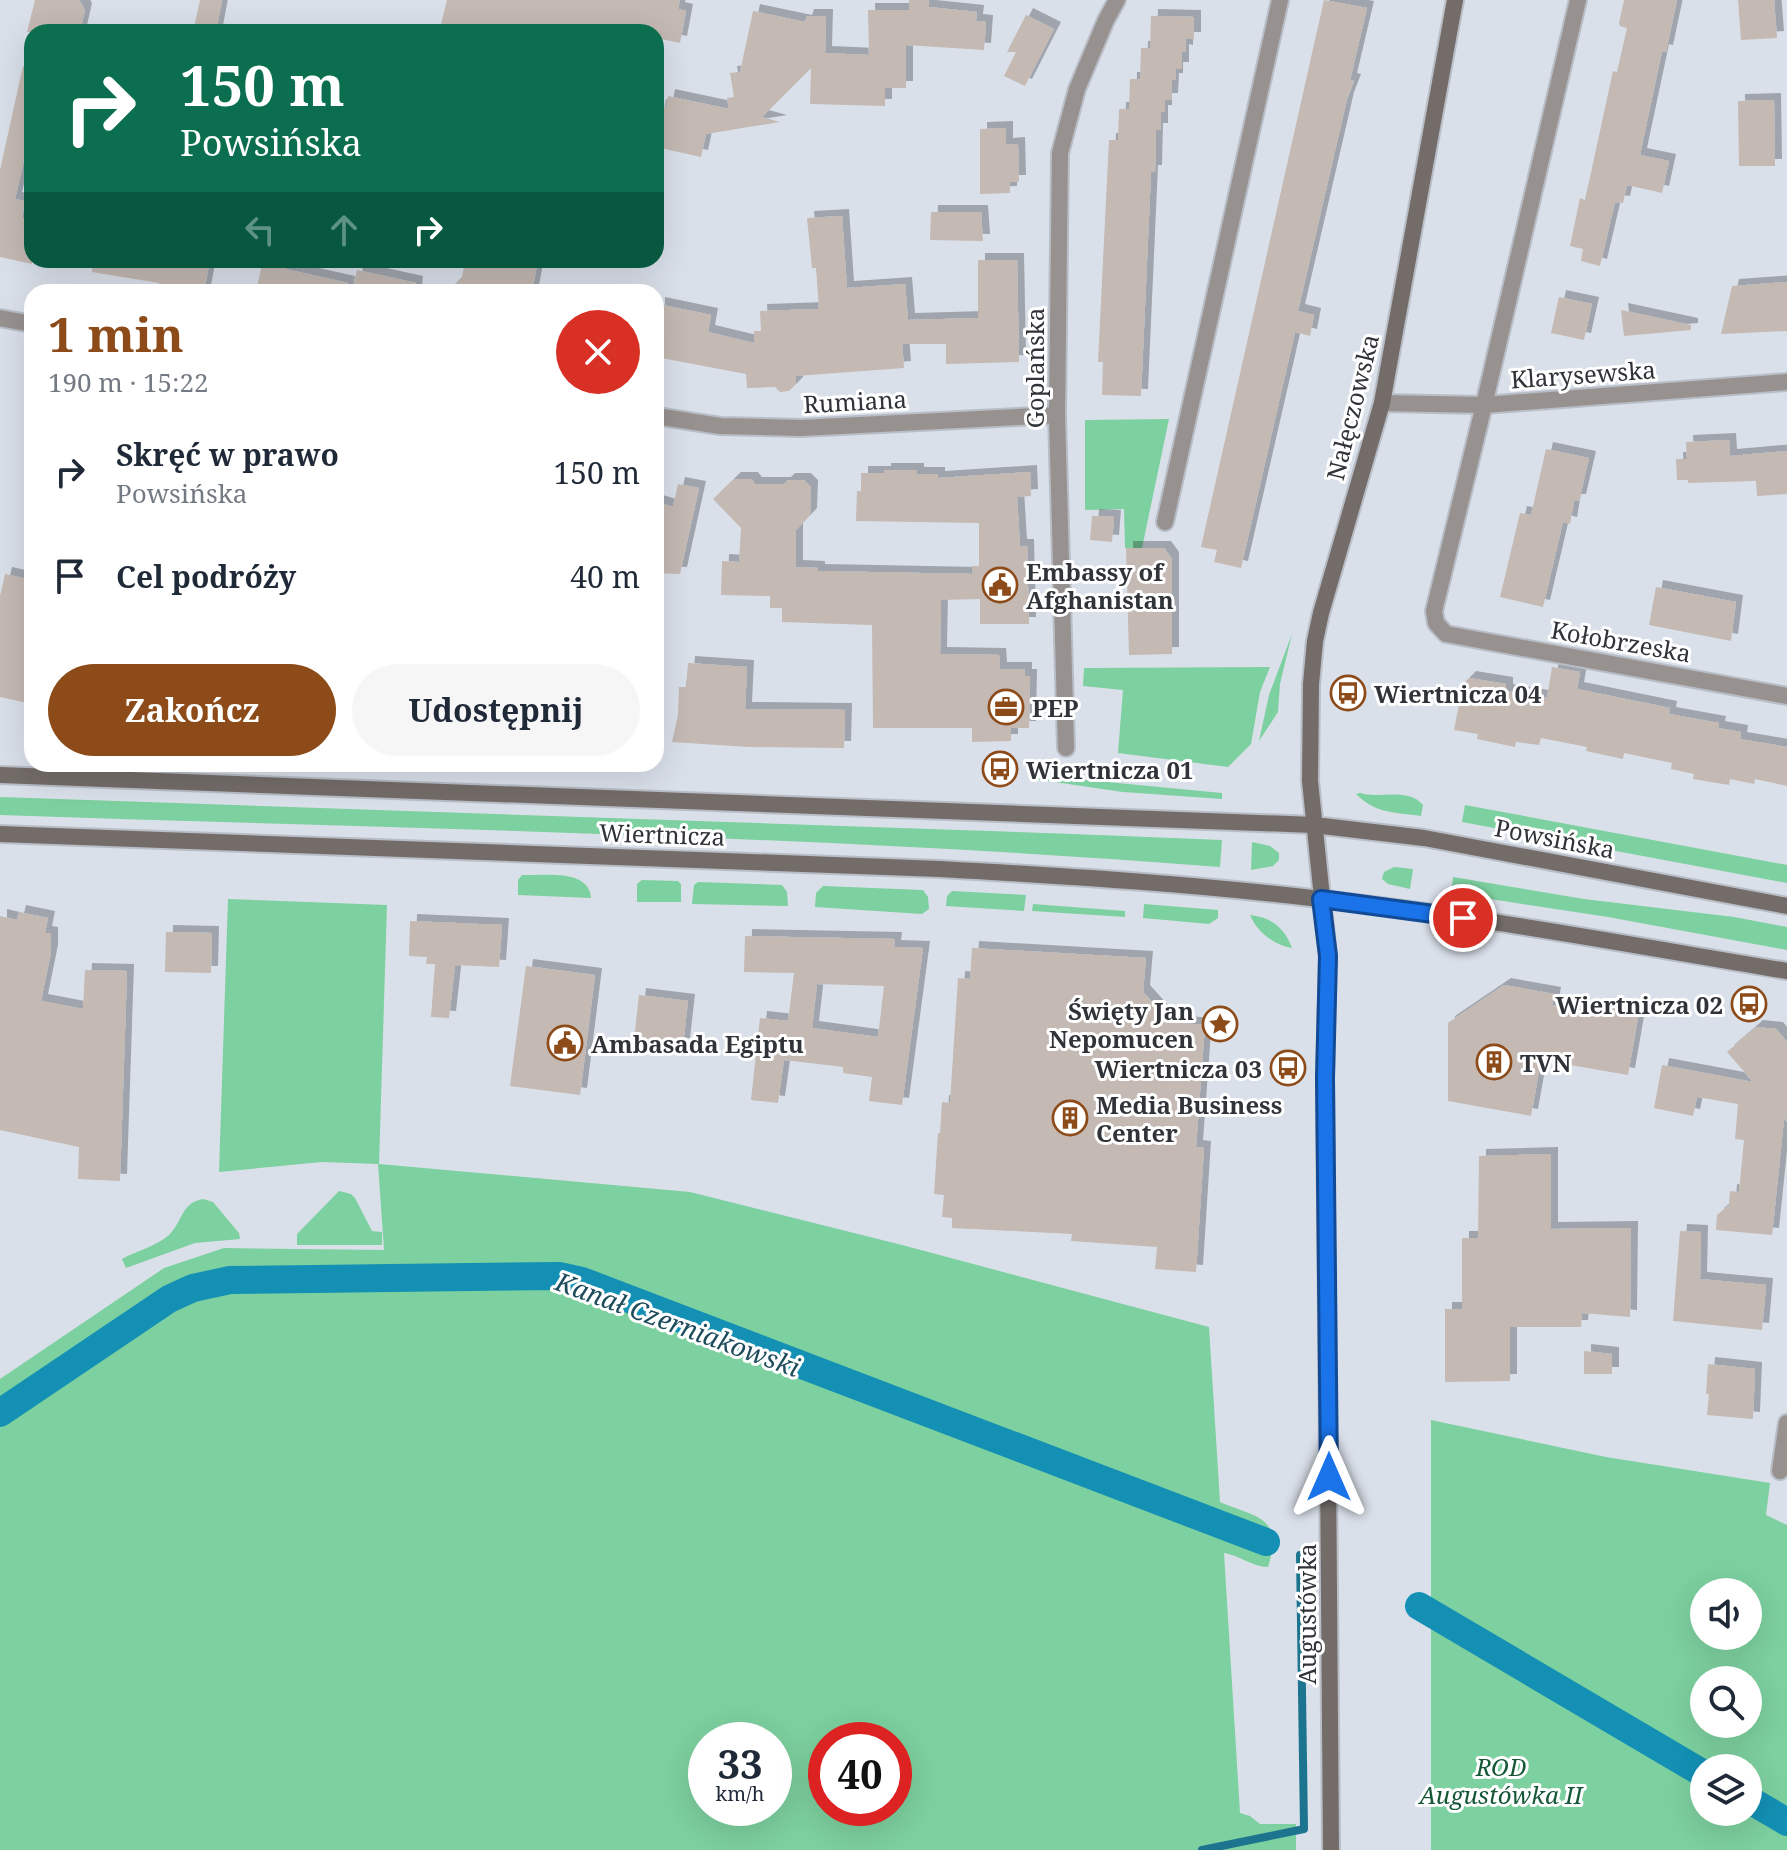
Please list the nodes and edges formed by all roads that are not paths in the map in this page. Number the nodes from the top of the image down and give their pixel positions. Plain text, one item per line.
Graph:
1 (1117, 0) edge
2 (1280, 0) edge
3 (1455, 0) edge
4 (1578, 0) edge
5 (0, 318) edge
6 (24, 322) edge
7 (1787, 382) edge
8 (1382, 403) junction
9 (1484, 405) junction
10 (1057, 415) junction
11 (664, 417) edge
12 (1165, 522) dead end
13 (1787, 696) edge
14 (1066, 748) dead end
15 (0, 775) edge
16 (1314, 825) junction
17 (0, 834) edge
18 (1321, 899) junction
19 (1787, 906) edge
20 (1787, 971) edge
21 (1787, 1423) edge
22 (1780, 1471) dead end
23 (1331, 1850) edge

1 - 10 street, Goplańska
2 - 12 street
3 - 8 main road, Nałęczowska
4 - 9 street
5 - 6 street
7 - 9 street, Klarysewska
8 - 9 street, Klarysewska
8 - 16 main road, Nałęczowska
9 - 13 street, Kołobrzeska
10 - 11 street, Rumiana
10 - 14 street, Goplańska
15 - 16 main road, Wiertnicza
16 - 18 main road, Nałęczowska
16 - 19 main road, Powsińska
17 - 18 main road, Wiertnicza
18 - 20 main road
18 - 23 main road, Augustówka
21 - 22 street

